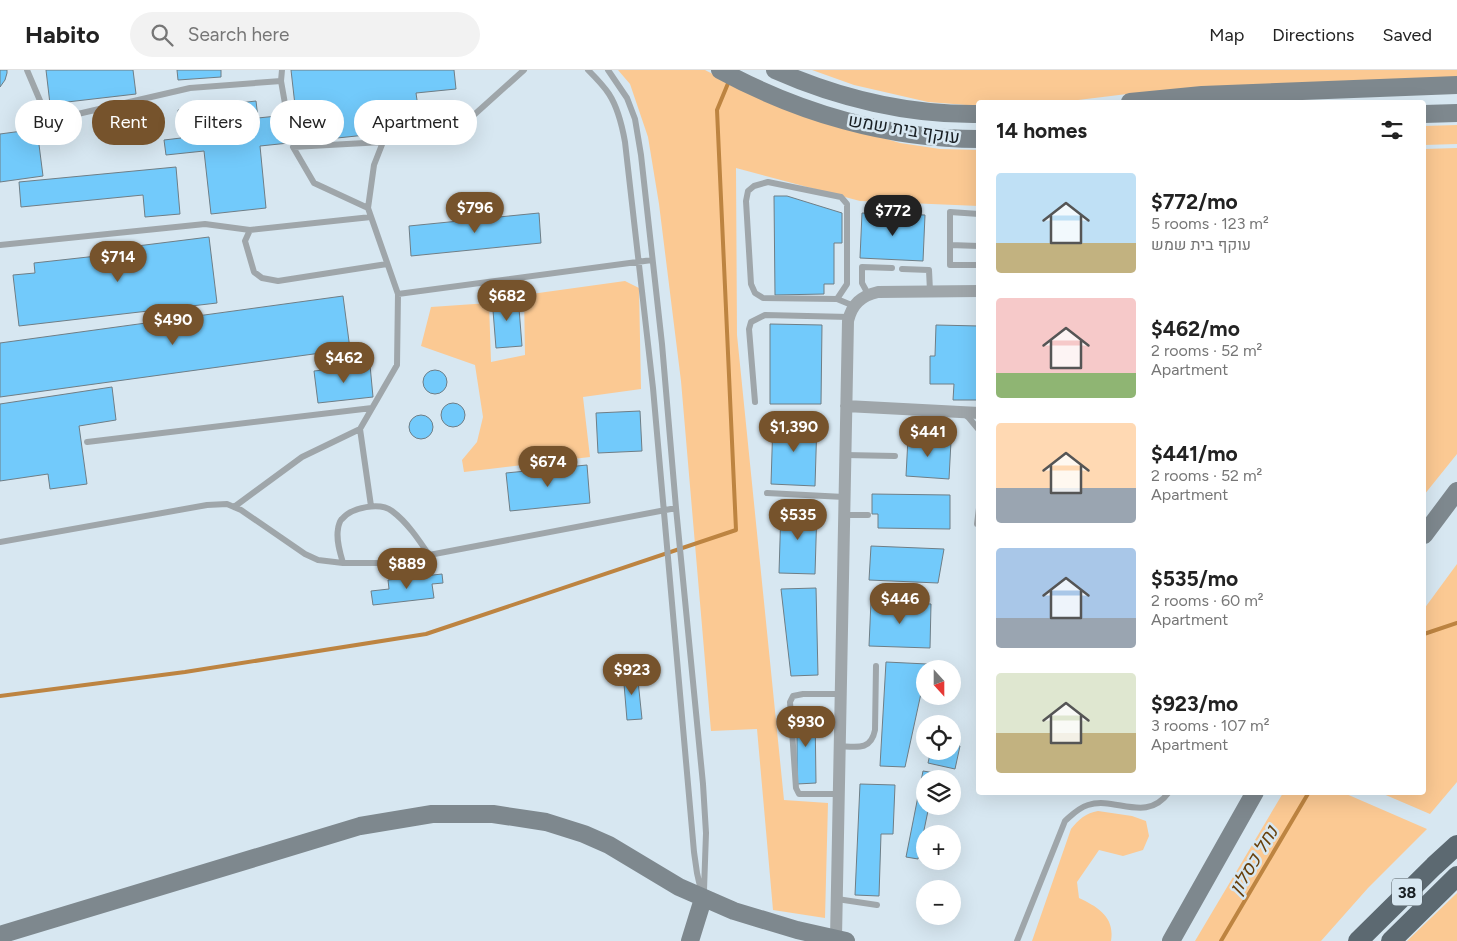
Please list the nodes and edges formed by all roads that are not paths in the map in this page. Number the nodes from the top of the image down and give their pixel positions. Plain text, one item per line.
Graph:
1 (27, 70) edge
2 (282, 70) edge
3 (524, 70) edge
4 (588, 70) edge
5 (608, 70) edge
6 (720, 70) edge
7 (775, 70) edge
8 (281, 81) junction
9 (1457, 85) edge
10 (284, 100) edge
11 (1151, 100) edge
12 (477, 112) edge
13 (1457, 113) edge
14 (976, 114) edge
15 (1426, 114) edge
16 (976, 139) edge
17 (354, 144) edge
18 (382, 145) edge
19 (368, 208) junction
20 (976, 214) edge
21 (371, 217) junction
22 (250, 230) junction
23 (0, 245) edge
24 (950, 245) junction
25 (976, 246) edge
26 (652, 260) junction
27 (639, 261) junction
28 (387, 264) junction
29 (976, 265) edge
30 (892, 268) dead end
31 (902, 269) dead end
32 (930, 291) junction
33 (976, 291) edge
34 (398, 294) junction
35 (868, 294) junction
36 (837, 298) junction
37 (851, 311) junction
38 (755, 402) dead end
39 (846, 406) junction
40 (372, 408) junction
41 (962, 412) junction
42 (976, 413) edge
43 (976, 426) edge
44 (360, 429) junction
45 (87, 442) dead end
46 (845, 455) junction
47 (895, 456) dead end
48 (1457, 491) edge
49 (767, 493) dead end
50 (844, 496) junction
51 (371, 506) junction
52 (234, 507) junction
53 (676, 508) junction
54 (664, 510) junction
55 (844, 515) junction
56 (868, 515) dead end
57 (1426, 532) edge
58 (0, 542) edge
59 (429, 555) junction
60 (343, 563) junction
61 (876, 666) dead end
62 (840, 694) junction
63 (840, 746) junction
64 (839, 794) junction
65 (1166, 795) edge
66 (1253, 795) edge
67 (1457, 845) edge
68 (1457, 876) edge
69 (703, 899) junction
70 (837, 899) junction
71 (877, 905) dead end
72 (0, 935) edge
73 (841, 940) edge
74 (690, 941) edge
75 (1018, 941) edge
76 (1171, 941) edge
77 (1358, 941) edge
78 (1391, 941) edge

1 - 8 lane
2 - 8 lane
3 - 12 lane
4 - 27 lane
5 - 26 lane
6 - 16 main road, עוקף בית שמש
7 - 14 main road, עוקף בית שמש
8 - 10 lane
9 - 11 main road
13 - 15 main road
17 - 19 lane
18 - 19 lane
19 - 21 lane
20 - 24 lane
21 - 22 lane
21 - 28 lane
22 - 23 lane
22 - 28 lane
24 - 25 lane
24 - 29 lane
26 - 27 lane
26 - 53 lane
27 - 34 lane
27 - 54 lane
28 - 34 lane
30 - 35 lane
31 - 32 lane
32 - 33 street
32 - 35 street
34 - 40 lane
35 - 37 street
36 - 36 lane
36 - 37 lane
37 - 38 lane
37 - 39 street
39 - 41 street
39 - 46 street
40 - 44 lane
40 - 45 lane
41 - 42 street
41 - 43 lane
44 - 51 lane
44 - 52 lane
46 - 47 lane
46 - 50 street
48 - 57 main road
49 - 50 lane
50 - 55 street
51 - 59 lane
51 - 60 lane
52 - 58 lane
52 - 60 lane
53 - 54 lane
53 - 69 lane
54 - 59 lane
54 - 69 lane
55 - 56 lane
55 - 62 street
59 - 60 lane
61 - 63 lane
62 - 63 street
62 - 64 lane
63 - 64 street
64 - 70 street
65 - 75 lane
66 - 76 main road
67 - 77 highway, 38
68 - 78 highway, 38
69 - 72 main road
69 - 73 main road
69 - 74 main road
70 - 71 lane
70 - 73 street

